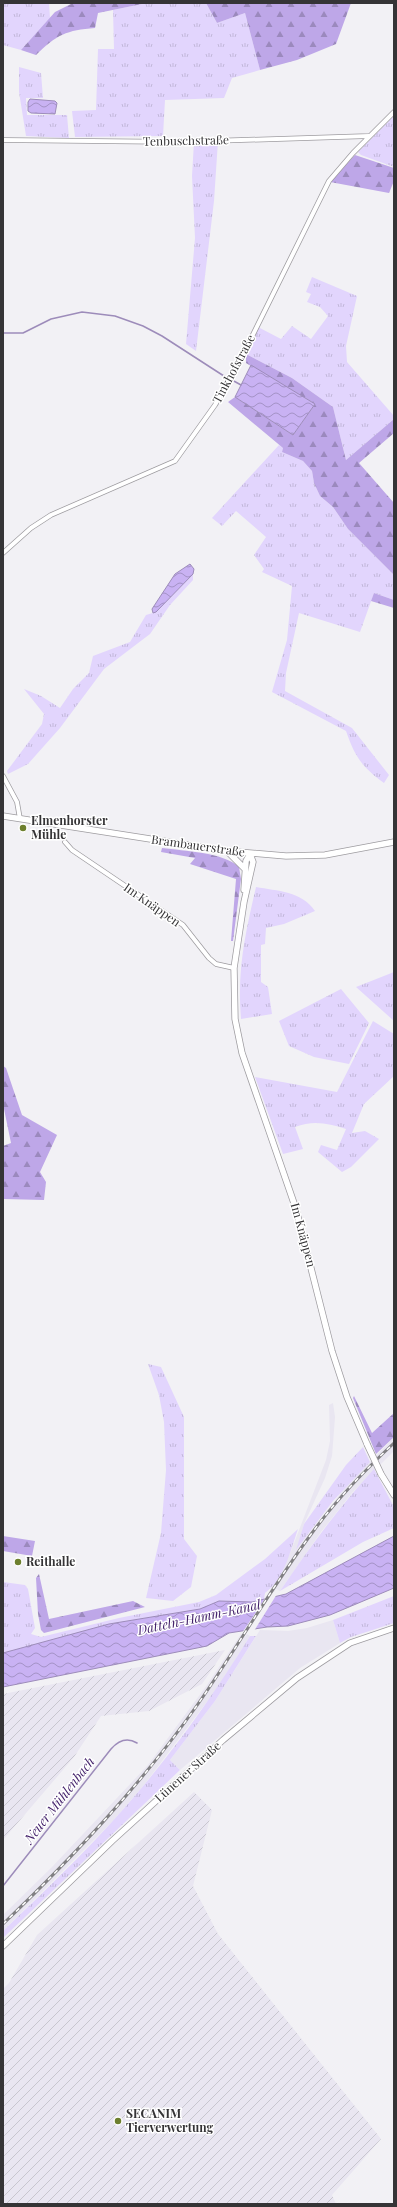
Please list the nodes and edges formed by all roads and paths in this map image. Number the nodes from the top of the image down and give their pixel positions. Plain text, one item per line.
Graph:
1 (394, 112) edge
2 (369, 136) junction
3 (3, 140) edge
4 (3, 553) edge
5 (3, 776) edge
6 (3, 816) edge
7 (20, 819) junction
8 (65, 842) dead end
9 (394, 842) edge
10 (227, 851) junction
11 (250, 854) junction
12 (245, 869) junction
13 (244, 902) junction
14 (234, 968) junction
15 (394, 1495) edge
16 (394, 1628) edge
17 (3, 1946) edge

1 - 2 street, Tinkhofstraße
2 - 3 street, Tenbuschstraße
2 - 4 street, Tinkhofstraße
5 - 7 street
6 - 7 street, Brambauerstraße
7 - 10 street, Brambauerstraße
8 - 14 street, Im Knäppen
9 - 11 street, Brambauerstraße
10 - 11 street, Brambauerstraße
10 - 12 street
11 - 12 street
11 - 13 street, Im Knäppen
12 - 13 street
13 - 14 street, Im Knäppen
14 - 15 street, Im Knäppen, bridge
16 - 17 street, Lünener Straße

